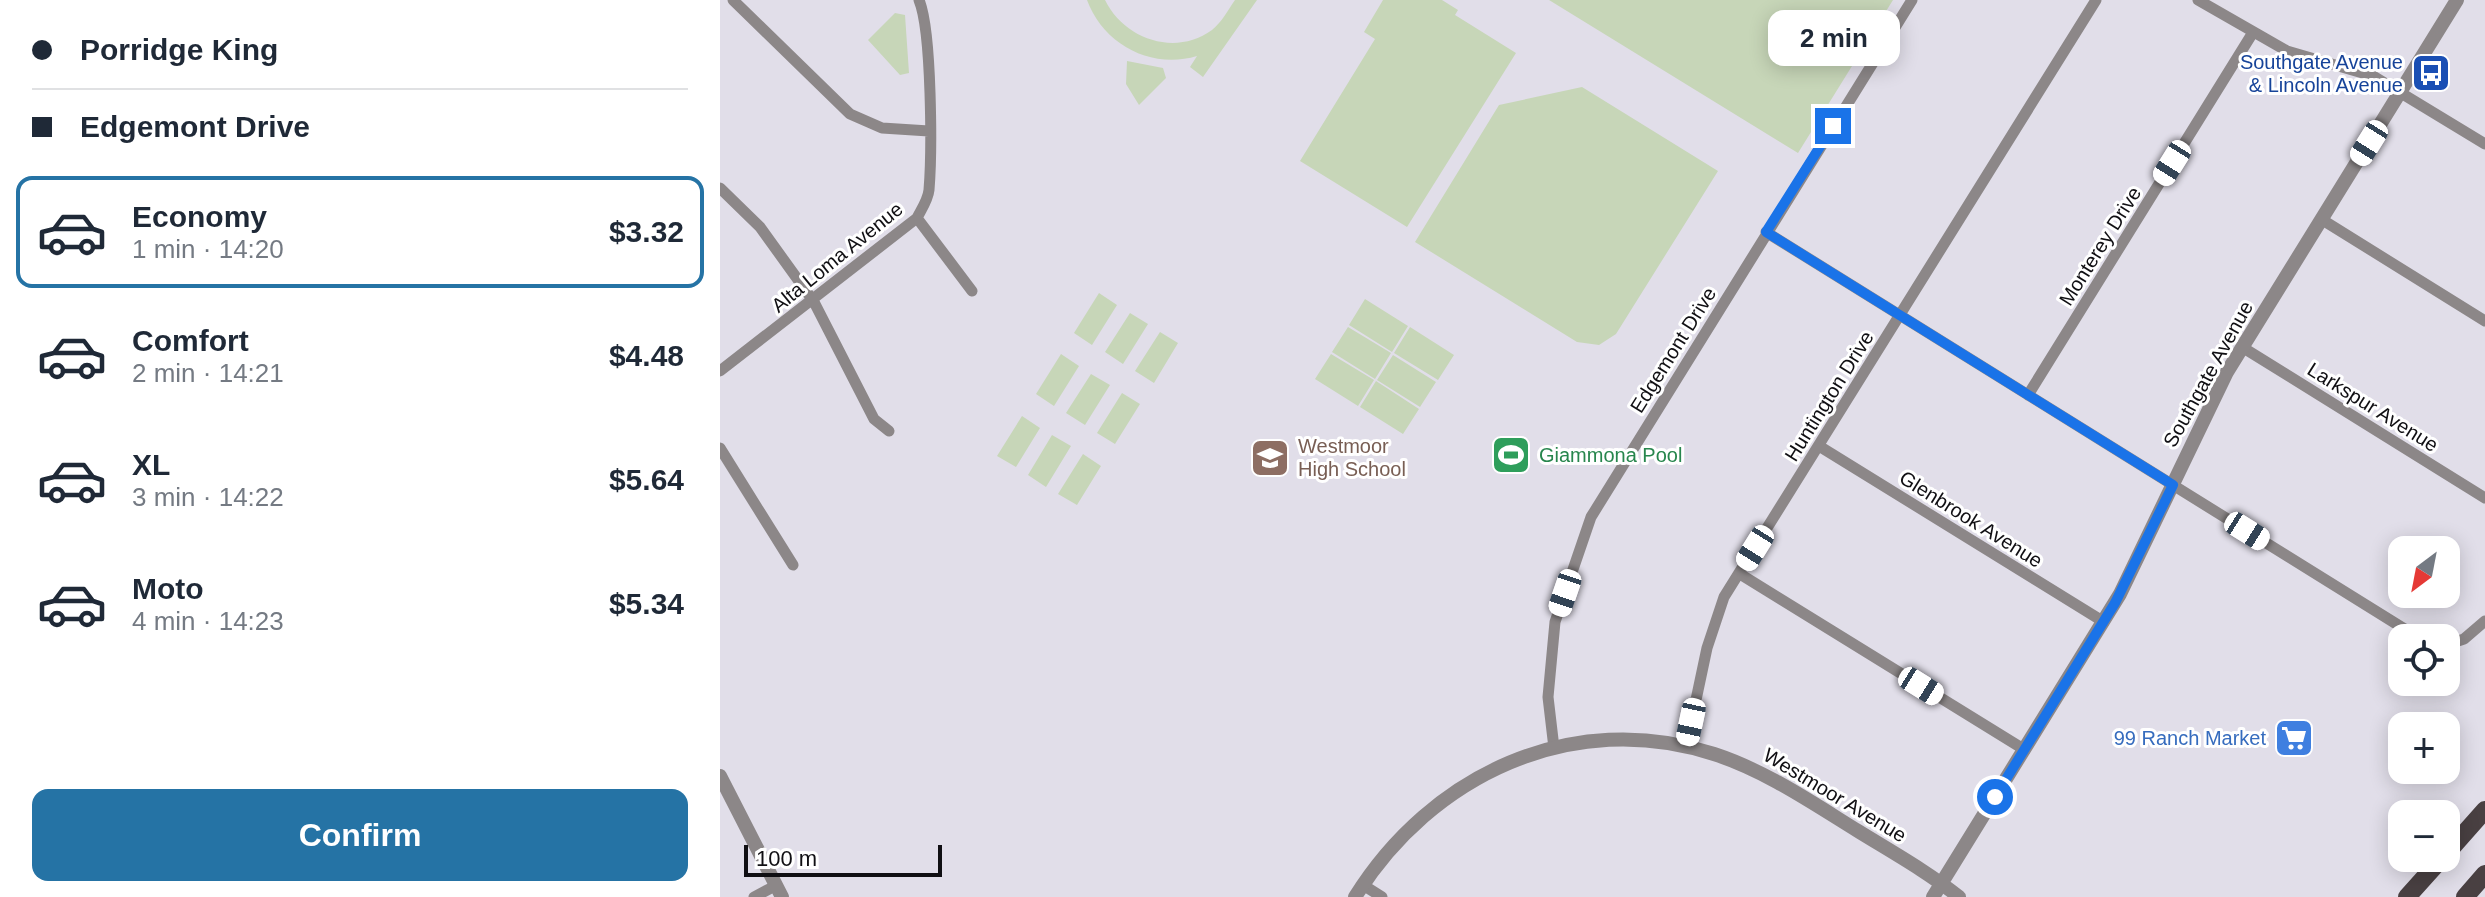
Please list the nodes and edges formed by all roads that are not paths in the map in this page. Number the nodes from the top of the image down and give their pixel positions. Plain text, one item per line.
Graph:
1 (733, 0) edge
2 (919, 0) edge
3 (1912, 0) edge
4 (2096, 0) edge
5 (2198, 0) edge
6 (2457, 0) edge
7 (2252, 34) junction
8 (2400, 91) junction
9 (929, 131) junction
10 (2485, 144) edge
11 (720, 188) edge
12 (917, 218) junction
13 (2321, 219) junction
14 (1766, 232) junction
15 (972, 291) dead end
16 (814, 302) junction
17 (1900, 315) junction
18 (2485, 321) edge
19 (2242, 347) junction
20 (720, 371) edge
21 (2028, 395) junction
22 (889, 431) dead end
23 (1819, 446) junction
24 (720, 448) edge
25 (2173, 485) junction
26 (2485, 498) edge
27 (793, 565) dead end
28 (1740, 574) junction
29 (2485, 621) edge
30 (2104, 622) junction
31 (2396, 624) edge
32 (2460, 641) edge
33 (1686, 747) junction
34 (1554, 748) junction
35 (2025, 750) junction
36 (720, 776) edge
37 (2485, 810) edge
38 (2460, 838) edge
39 (2430, 872) edge
40 (2485, 874) edge
41 (1942, 883) junction
42 (1359, 891) edge
43 (778, 892) edge
44 (754, 897) edge
45 (1382, 897) edge
46 (1933, 897) edge
47 (1959, 897) edge
48 (2407, 897) edge
49 (2465, 897) edge

1 - 9 street
2 - 9 street, Alta Loma Avenue
3 - 14 street, Edgemont Drive
4 - 17 street, Huntington Drive
5 - 7 street
6 - 8 street, Southgate Avenue
7 - 8 street
7 - 21 street, Monterey Drive
8 - 10 street
8 - 13 street, Southgate Avenue
9 - 12 street, Alta Loma Avenue
11 - 16 street
12 - 15 street
12 - 16 street, Alta Loma Avenue
13 - 18 street
13 - 19 street, Southgate Avenue
14 - 17 street
14 - 34 street, Edgemont Drive
16 - 20 street, Alta Loma Avenue
16 - 22 street
17 - 21 street
17 - 23 street, Huntington Drive
19 - 25 street, Southgate Avenue
19 - 26 street, Larkspur Avenue
21 - 25 street
23 - 28 street, Huntington Drive
23 - 30 street, Glenbrook Avenue
24 - 27 street
25 - 30 street, Southgate Avenue
25 - 31 street
28 - 33 street, Huntington Drive
28 - 35 street
29 - 32 street
30 - 35 street, Southgate Avenue
33 - 34 street, Westmoor Avenue
33 - 41 street, Westmoor Avenue
34 - 42 street, Westmoor Avenue
35 - 41 street, Southgate Avenue
36 - 43 street
37 - 38 main road
39 - 48 main road
40 - 49 main road
41 - 46 street, Southgate Avenue
41 - 47 street, Westmoor Avenue
42 - 45 street
43 - 44 street

